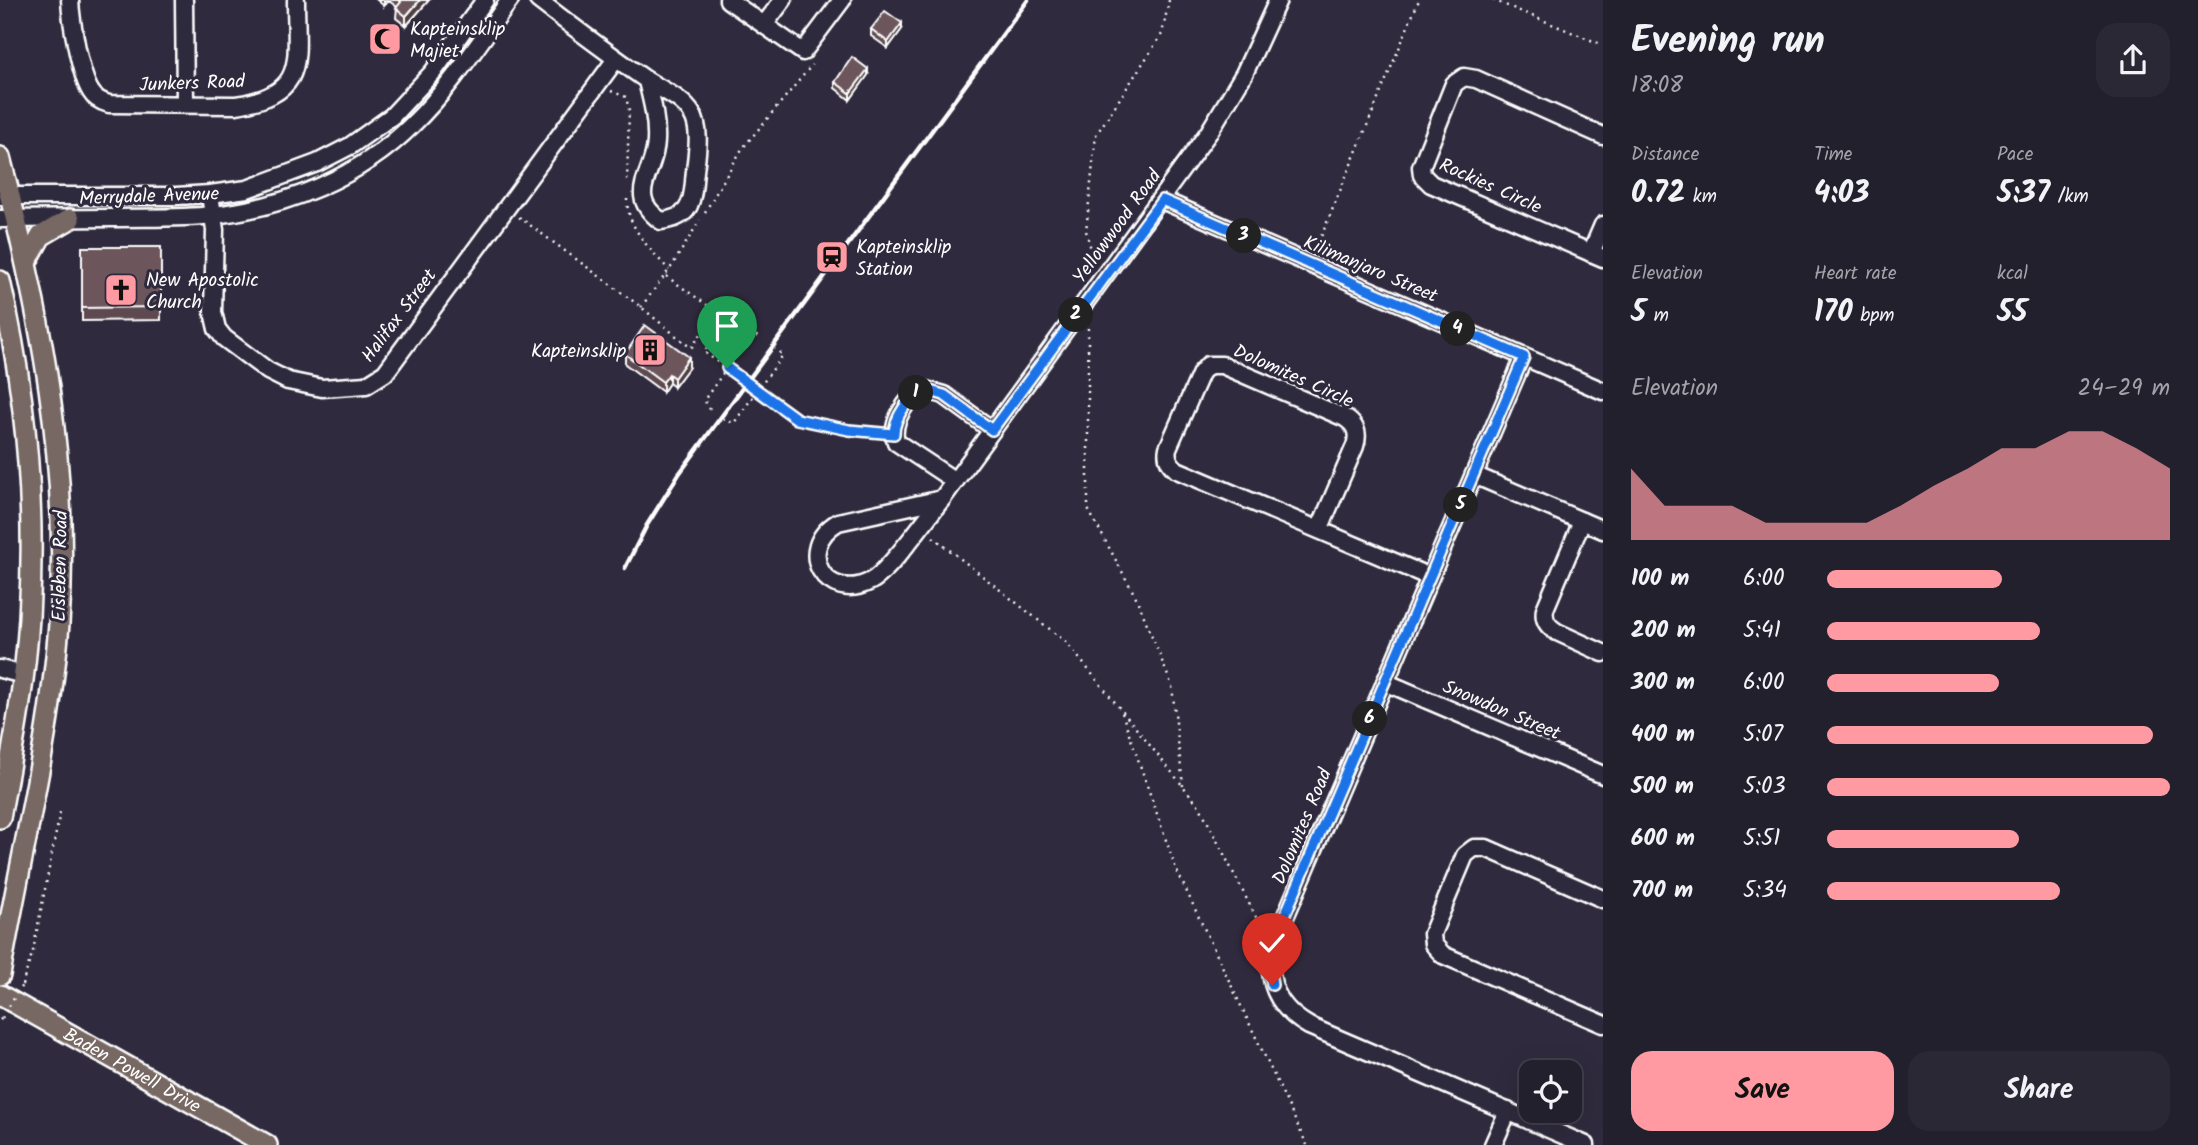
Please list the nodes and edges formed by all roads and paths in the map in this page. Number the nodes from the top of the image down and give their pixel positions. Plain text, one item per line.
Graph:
1 (70, 0) edge
2 (184, 0) edge
3 (296, 0) edge
4 (485, 0) edge
5 (510, 0) edge
6 (538, 0) edge
7 (729, 0) edge
8 (783, 0) edge
9 (842, 0) edge
10 (1169, 0) edge
11 (1278, 0) edge
12 (1419, 0) edge
13 (1493, 0) edge
14 (764, 25) junction
15 (1603, 46) edge
16 (819, 57) dead end
17 (617, 58) junction
18 (647, 80) junction
19 (605, 99) dead end
20 (185, 104) junction
21 (1603, 136) edge
22 (0, 158) edge
23 (210, 194) junction
24 (6, 196) edge
25 (1162, 200) junction
26 (213, 215) junction
27 (519, 217) dead end
28 (8, 219) edge
29 (70, 219) junction
30 (1603, 225) edge
31 (1316, 249) dead end
32 (1597, 255) edge
33 (1094, 260) dead end
34 (26, 262) junction
35 (669, 270) junction
36 (665, 275) junction
37 (0, 281) edge
38 (641, 307) junction
39 (717, 312) junction
40 (1088, 328) dead end
41 (761, 339) dead end
42 (775, 349) dead end
43 (1524, 357) junction
44 (727, 368) junction
45 (757, 390) junction
46 (1603, 391) edge
47 (710, 409) dead end
48 (723, 419) dead end
49 (992, 430) junction
50 (894, 434) junction
51 (1474, 475) junction
52 (955, 481) junction
53 (942, 499) junction
54 (1582, 521) junction
55 (1319, 530) junction
56 (1603, 530) edge
57 (933, 537) dead end
58 (1430, 577) junction
59 (1603, 653) edge
60 (0, 669) edge
61 (24, 675) junction
62 (1385, 682) junction
63 (1121, 710) junction
64 (1603, 775) edge
65 (1183, 786) junction
66 (60, 812) dead end
67 (0, 818) edge
68 (1603, 899) edge
69 (1277, 936) junction
70 (0, 975) edge
71 (0, 995) edge
72 (1, 1019) edge
73 (1603, 1024) edge
74 (1508, 1111) junction
75 (267, 1145) edge
76 (1307, 1145) edge
77 (1493, 1145) edge
78 (1586, 1145) edge

1 - 20 street, Junkers Road
2 - 20 street
3 - 20 street, Junkers Road
4 - 23 street, Merrydale Avenue
5 - 26 street, Merrydale Avenue
6 - 17 street
7 - 14 street
8 - 14 street
9 - 14 street
10 - 33 path
11 - 25 street, Yellowwood Road
12 - 31 path
13 - 15 path
16 - 35 path
17 - 18 street
17 - 26 street, Halifax Street
18 - 18 street
19 - 35 path
21 - 32 street, Rockies Circle
22 - 24 main road, Eisleben Road
23 - 24 street, Merrydale Avenue
23 - 26 street, Halifax Street
24 - 28 main road, Eisleben Road
25 - 43 street, Kilimanjaro Street
25 - 49 street, Yellowwood Road
26 - 29 street, Merrydale Avenue
27 - 38 path
28 - 29 street, Merrydale Avenue
28 - 34 main road, Eisleben Road
29 - 34 main road
30 - 32 street, Rockies Circle
34 - 70 main road, Eisleben Road
35 - 36 path
36 - 38 path
36 - 39 path
37 - 61 main road, Eisleben Road
38 - 39 path
39 - 44 path, bridge
40 - 65 path
41 - 44 path
42 - 45 path
43 - 46 street, Kilimanjaro Street
43 - 51 street, Dolomites Road
44 - 45 path, bridge
44 - 47 path
45 - 48 path
45 - 50 path, bridge
49 - 50 street
49 - 52 street, Yellowwood Road
50 - 52 street
51 - 54 street
51 - 58 street, Dolomites Road
52 - 53 street, Yellowwood Road
53 - 53 street, Yellowwood Road
54 - 56 street
54 - 59 street
55 - 55 street, Dolomites Circle
55 - 58 street, Dolomites Circle
57 - 63 path
58 - 62 street, Dolomites Road
60 - 61 street
61 - 67 main road, Eisleben Road
62 - 64 street, Snowdon Street
62 - 69 street, Dolomites Road
63 - 65 path
63 - 76 path
65 - 69 path
66 - 72 path, bridge
68 - 73 street
69 - 74 street, Dolomites Road
71 - 75 main road, Baden Powell Drive
74 - 77 street
74 - 78 street, Dolomites Road

